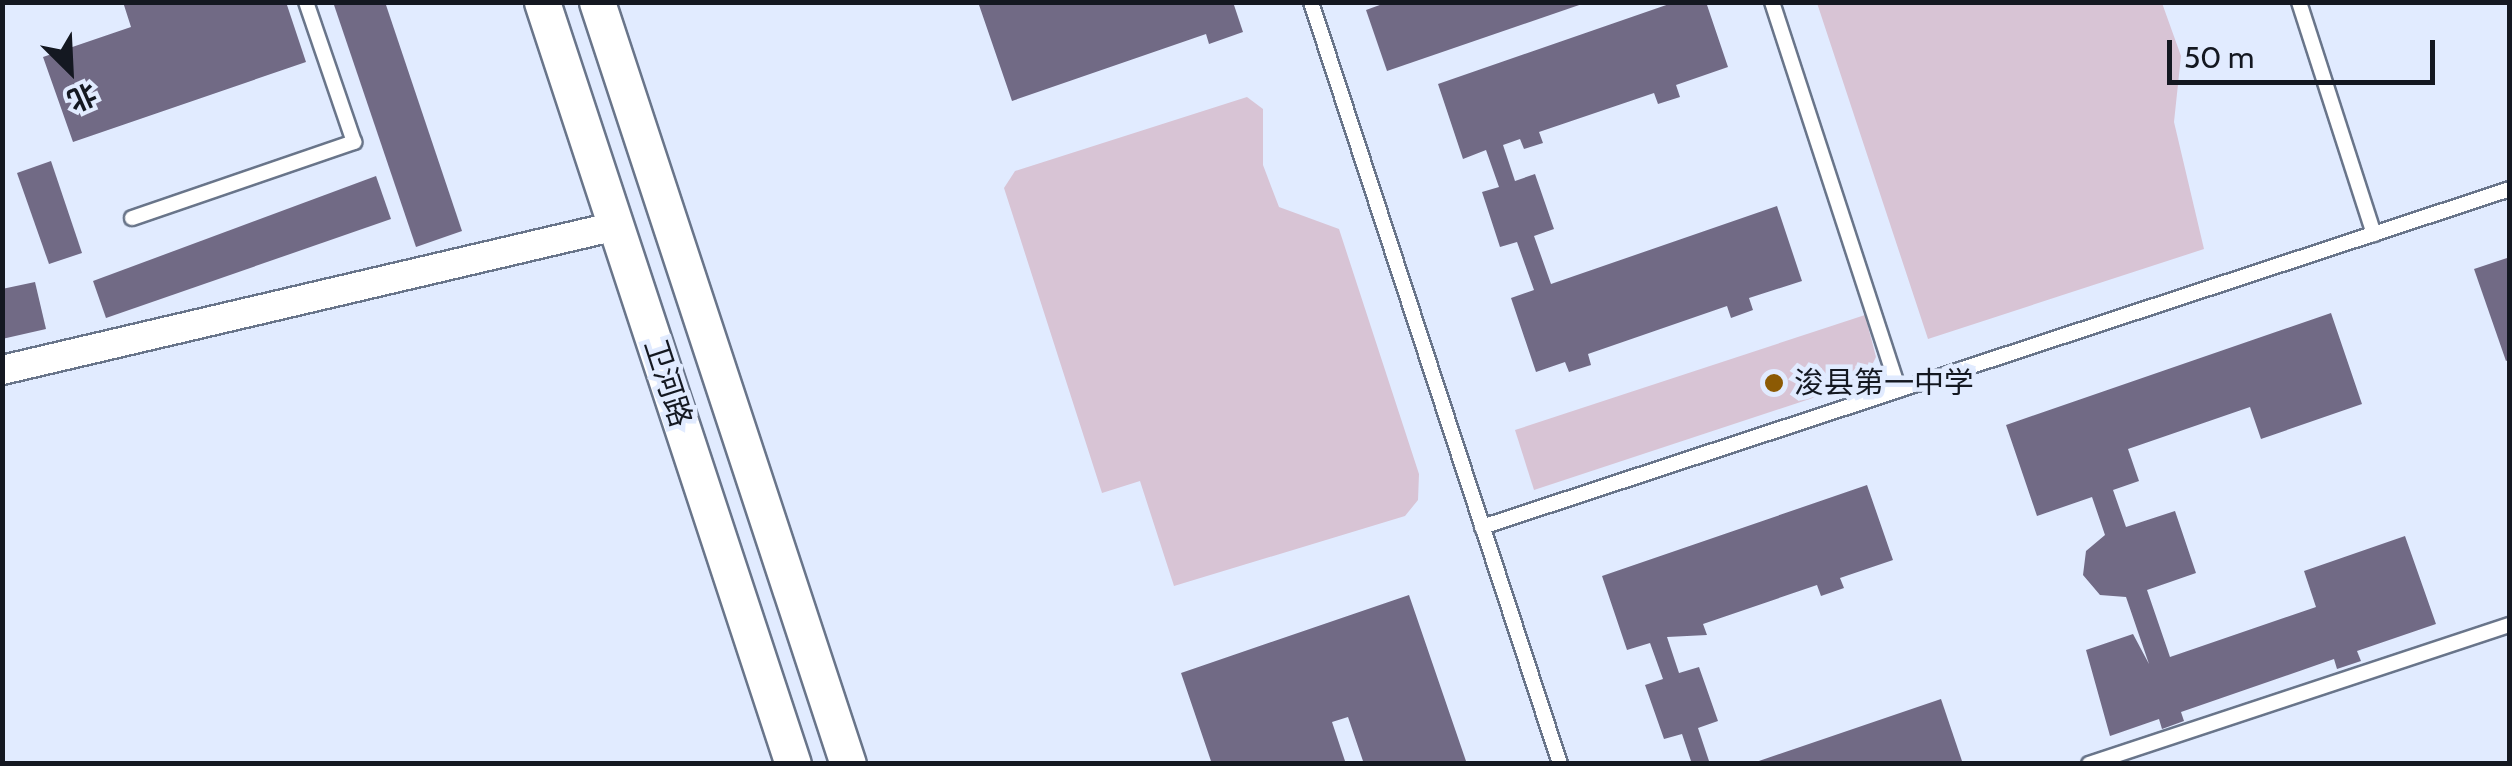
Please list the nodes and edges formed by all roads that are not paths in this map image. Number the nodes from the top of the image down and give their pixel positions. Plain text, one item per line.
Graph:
1 (306, 2) edge
2 (542, 2) edge
3 (597, 2) edge
4 (1310, 2) edge
5 (1772, 2) edge
6 (2298, 2) edge
7 (2510, 189) edge
8 (132, 218) dead end
9 (616, 226) junction
10 (2374, 234) junction
11 (2, 370) edge
12 (1900, 390) junction
13 (1482, 527) junction
14 (2510, 625) edge
15 (793, 764) edge
16 (848, 764) edge
17 (1560, 764) edge
18 (2089, 764) edge

1 - 8 lane
2 - 9 street, 卫河路
3 - 16 street, 卫河路
4 - 13 lane
5 - 12 lane
6 - 10 lane
7 - 10 lane
9 - 11 street
9 - 15 street, 卫河路
10 - 12 lane
12 - 13 lane
13 - 17 lane
14 - 18 lane

